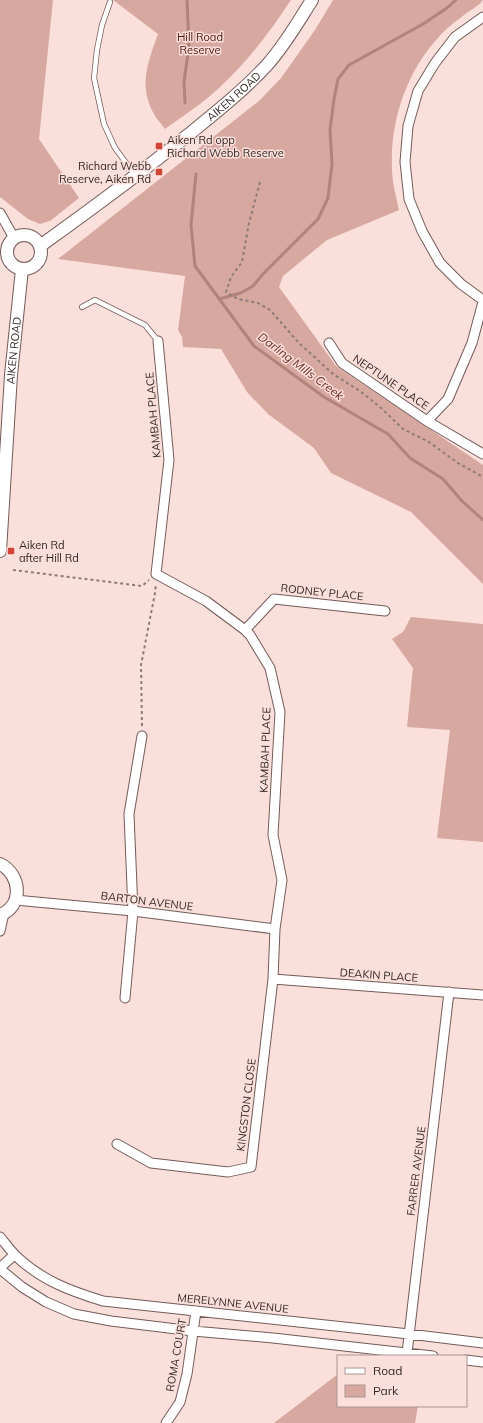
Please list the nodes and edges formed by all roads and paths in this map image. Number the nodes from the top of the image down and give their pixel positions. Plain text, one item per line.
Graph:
1 (312, 0) edge
2 (110, 2) dead end
3 (483, 17) edge
4 (136, 176) junction
5 (0, 212) edge
6 (14, 238) junction
7 (40, 246) junction
8 (22, 269) junction
9 (483, 301) edge
10 (82, 307) dead end
11 (158, 341) joint
12 (329, 343) dead end
13 (427, 421) junction
14 (483, 454) edge
15 (0, 551) edge
16 (13, 570) dead end
17 (156, 574) junction
18 (385, 611) dead end
19 (245, 630) junction
20 (142, 736) joint
21 (0, 864) edge
22 (15, 900) junction
23 (132, 911) junction
24 (2, 914) edge
25 (275, 929) junction
26 (0, 931) edge
27 (273, 978) junction
28 (449, 992) junction
29 (483, 995) edge
30 (125, 998) dead end
31 (117, 1144) dead end
32 (0, 1237) edge
33 (14, 1255) junction
34 (0, 1269) edge
35 (196, 1311) junction
36 (193, 1331) junction
37 (409, 1334) junction
38 (483, 1343) edge
39 (407, 1353) junction
40 (424, 1355) edge
41 (467, 1360) edge
42 (483, 1362) edge
43 (166, 1423) edge

1 - 4 street, AIKEN ROAD
2 - 4 lane
3 - 9 street
4 - 7 street, AIKEN ROAD
5 - 6 street
6 - 7 street
6 - 8 street
7 - 8 street
8 - 15 street, AIKEN ROAD
9 - 13 street, NEPTUNE PLACE
10 - 11 lane
11 - 17 street, KAMBAH PLACE
12 - 13 street, NEPTUNE PLACE
13 - 14 street, NEPTUNE PLACE
16 - 17 path
17 - 19 street, KAMBAH PLACE
17 - 20 path
18 - 19 street, RODNEY PLACE
19 - 25 street, KAMBAH PLACE
20 - 23 street
21 - 22 street
22 - 23 street, BARTON AVENUE
22 - 24 street
23 - 25 street, BARTON AVENUE
23 - 30 street
24 - 26 street
25 - 27 street, KAMBAH PLACE
27 - 28 street, DEAKIN PLACE
27 - 31 street, KINGSTON CLOSE
28 - 29 street, DEAKIN PLACE
28 - 37 street, FARRER AVENUE
32 - 33 street, MERELYNNE AVENUE
33 - 34 street
33 - 35 street, MERELYNNE AVENUE
34 - 36 street
35 - 36 street, ROMA COURT
35 - 37 street, MERELYNNE AVENUE
36 - 39 street
36 - 43 street, ROMA COURT
37 - 38 street, MERELYNNE AVENUE
37 - 39 street, FARRER AVENUE
39 - 40 street
41 - 42 street

